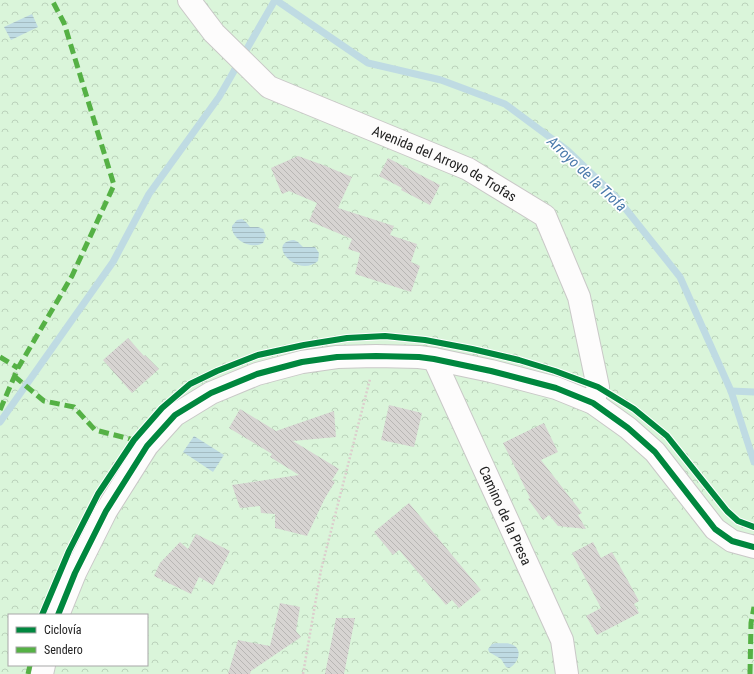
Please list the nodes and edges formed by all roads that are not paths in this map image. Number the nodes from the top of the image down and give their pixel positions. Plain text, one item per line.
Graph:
1 (189, 0) edge
2 (434, 359) junction
3 (593, 403) junction
4 (753, 547) edge
5 (58, 614) edge
6 (567, 674) edge

1 - 3 street, Avenida del Arroyo de Trofas
2 - 3 street
2 - 5 street
2 - 6 street, Camino de la Presa
3 - 4 street

